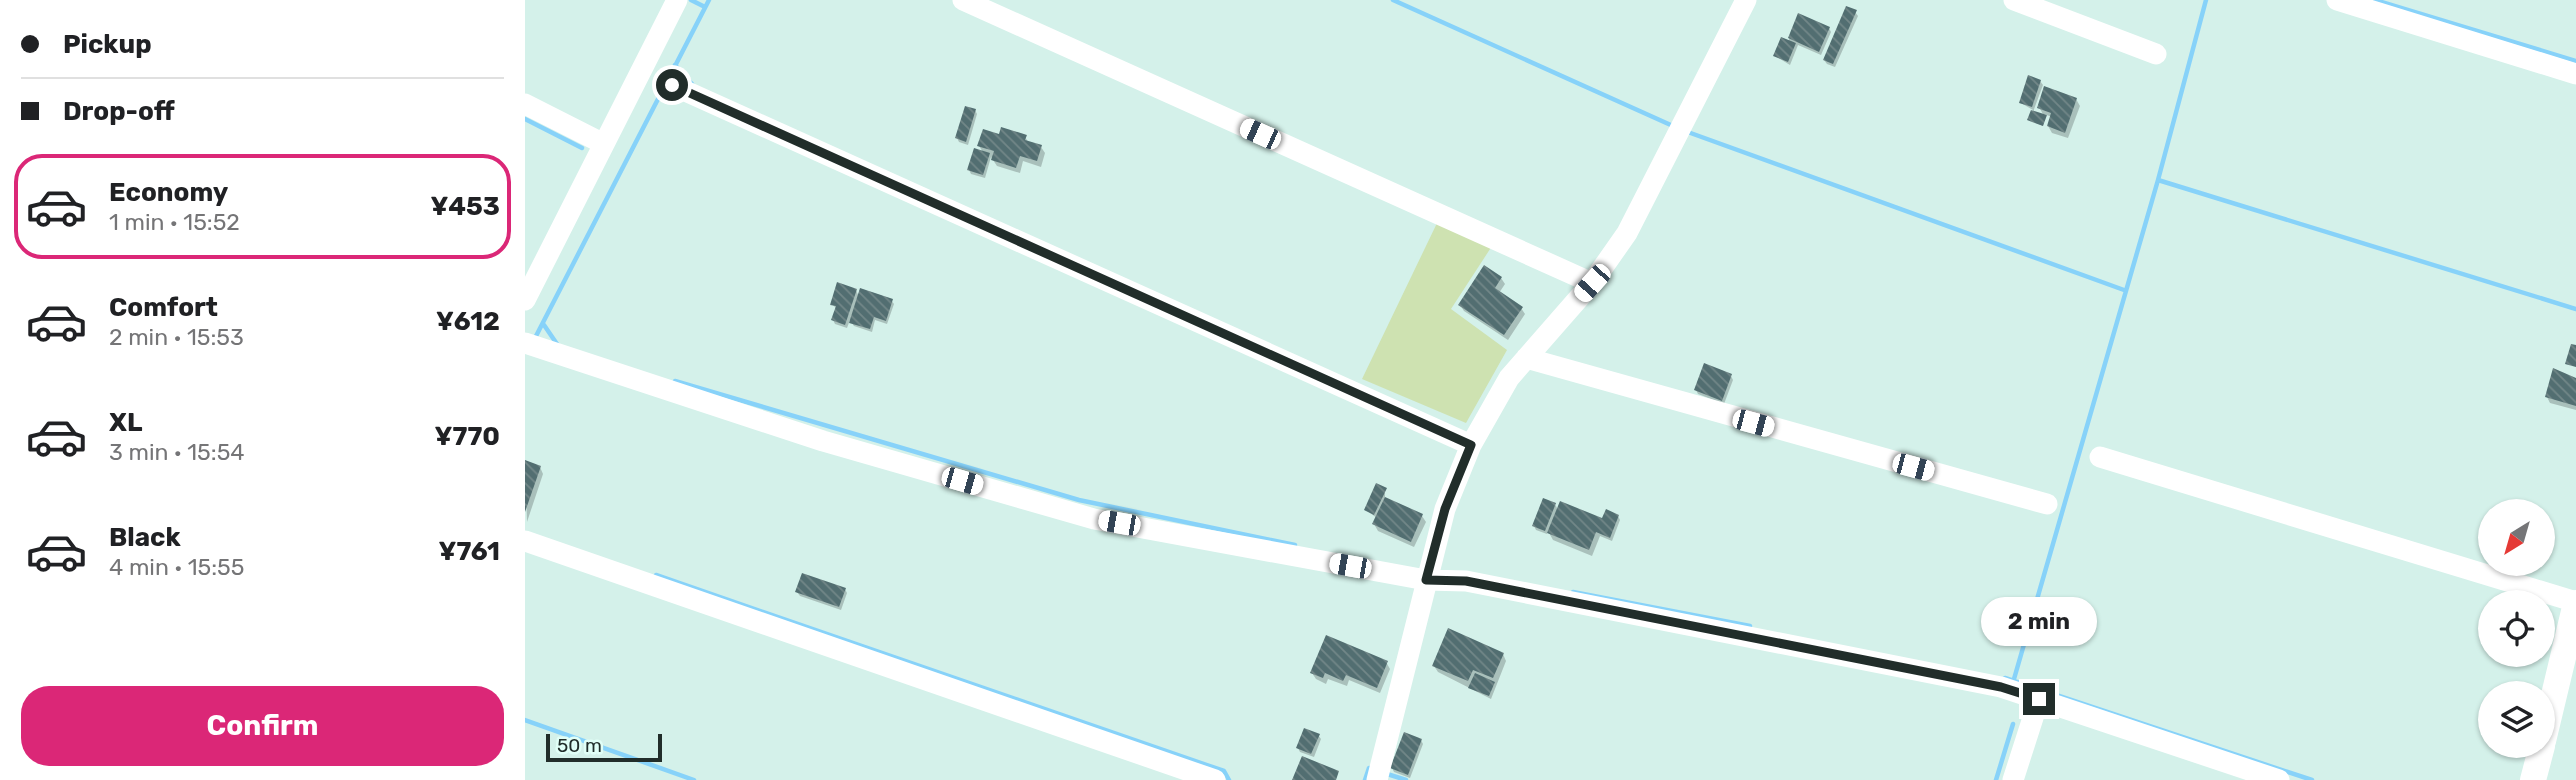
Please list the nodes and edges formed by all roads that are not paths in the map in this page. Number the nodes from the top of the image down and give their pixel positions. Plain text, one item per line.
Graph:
1 (677, 0) edge
2 (963, 0) edge
3 (1746, 0) edge
4 (2014, 0) edge
5 (2337, 0) edge
6 (2156, 54) dead end
7 (2576, 74) edge
8 (672, 85) dead end
9 (525, 104) edge
10 (604, 144) junction
11 (1592, 283) junction
12 (525, 300) edge
13 (531, 345) edge
14 (1526, 358) junction
15 (1471, 445) junction
16 (2101, 457) dead end
17 (2047, 504) dead end
18 (525, 541) edge
19 (1428, 573) junction
20 (2576, 602) edge
21 (2555, 689) edge
22 (2039, 699) junction
23 (2538, 758) edge
24 (1379, 774) edge
25 (1215, 780) edge
26 (2013, 780) edge
27 (2279, 780) edge
28 (2533, 780) edge

1 - 10 street
2 - 11 street
3 - 11 street
4 - 6 street
5 - 7 street
8 - 15 street
9 - 10 street
10 - 12 street
11 - 14 street
13 - 19 street
14 - 15 street
14 - 17 street
15 - 19 street
16 - 20 street
18 - 25 street
19 - 22 street
19 - 24 street
20 - 21 main road
22 - 26 street
22 - 27 street
23 - 28 main road

